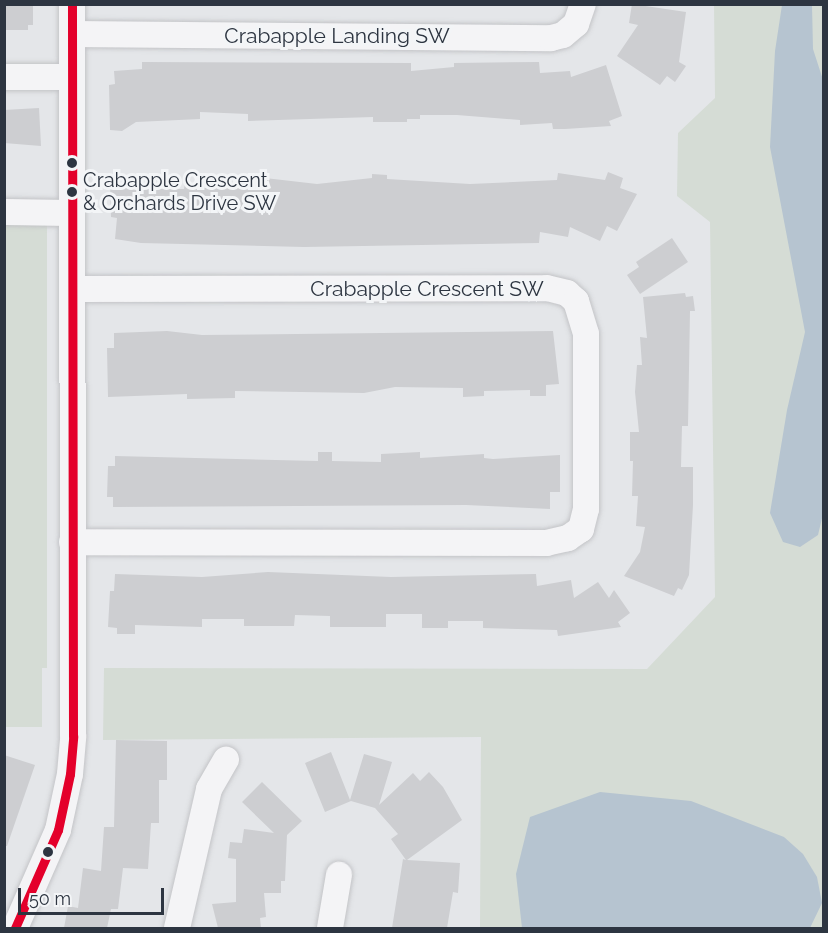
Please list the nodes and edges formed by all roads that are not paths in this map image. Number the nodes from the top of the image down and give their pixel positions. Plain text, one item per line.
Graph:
1 (72, 4) edge
2 (583, 4) edge
3 (72, 34) junction
4 (4, 77) edge
5 (72, 77) junction
6 (4, 212) edge
7 (72, 213) junction
8 (72, 289) junction
9 (72, 542) junction
10 (226, 759) dead end
11 (339, 875) dead end
12 (15, 928) edge
13 (177, 928) edge
14 (330, 928) edge

1 - 3 street
2 - 3 street, Crabapple Landing SW
3 - 5 street
4 - 5 street
5 - 7 street
6 - 7 street
7 - 8 street
8 - 9 street
8 - 9 street, Crabapple Crescent SW
9 - 12 street
10 - 13 street
11 - 14 street

